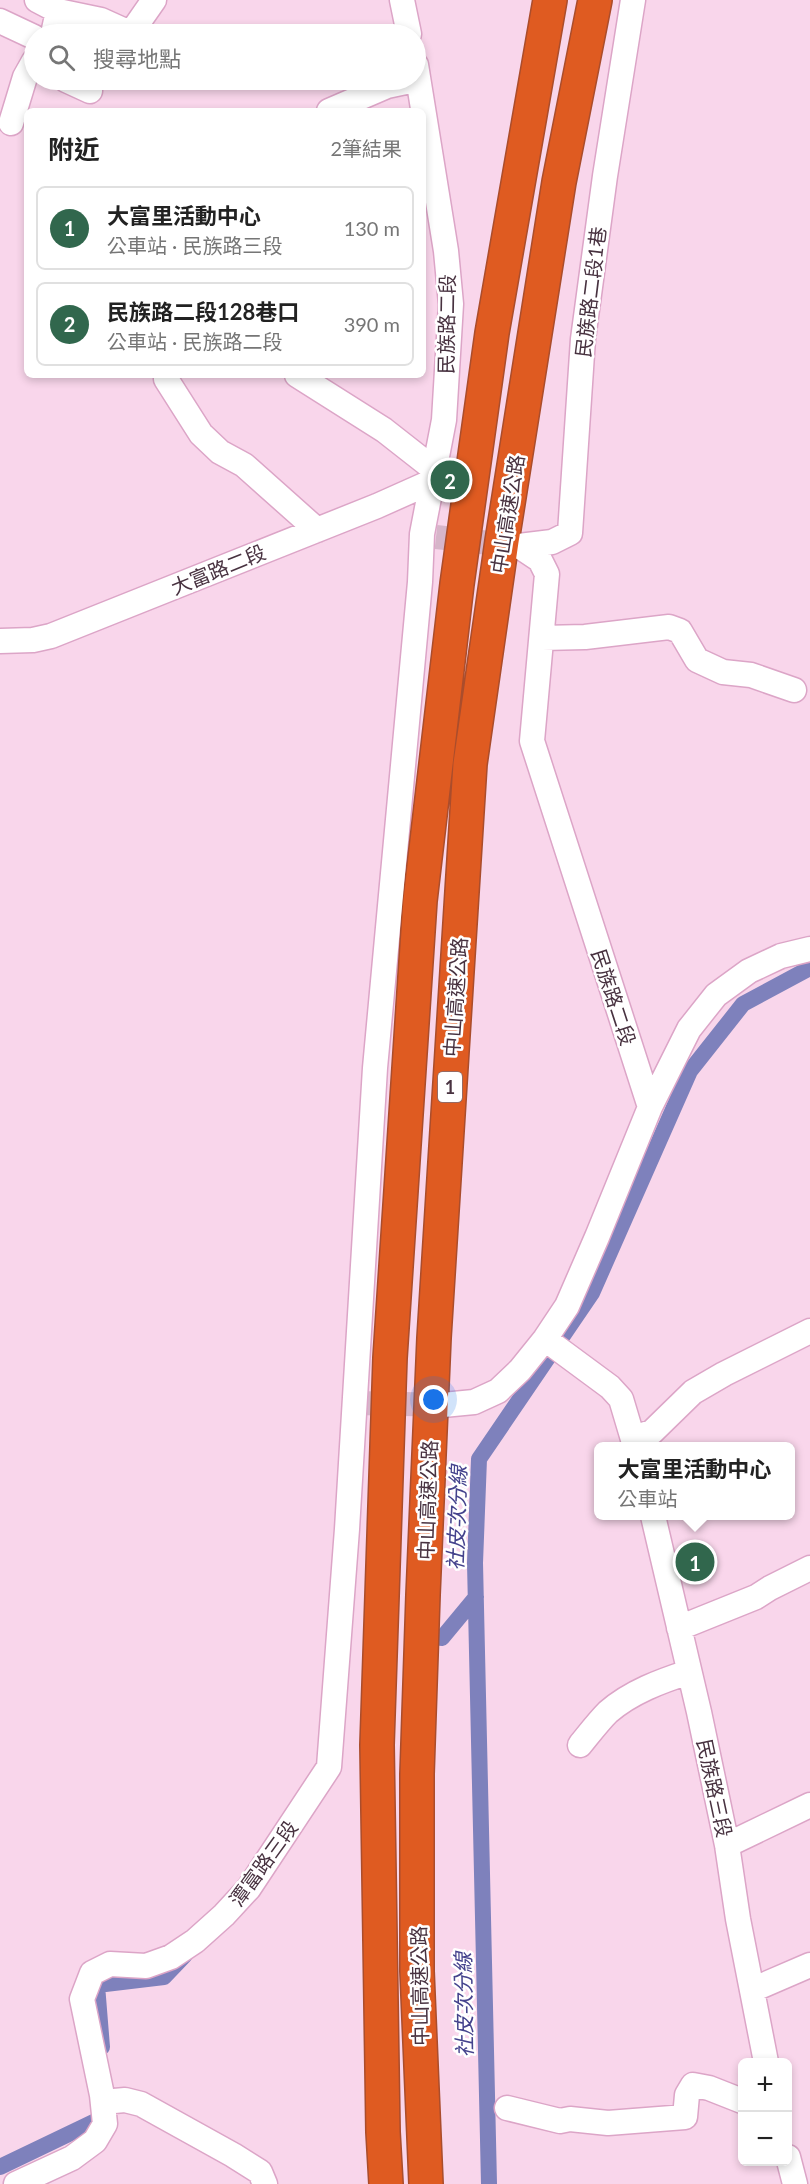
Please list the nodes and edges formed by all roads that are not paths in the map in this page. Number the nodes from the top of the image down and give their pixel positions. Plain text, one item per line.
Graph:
1 (154, 0) edge
2 (402, 0) edge
3 (550, 0) edge
4 (595, 0) edge
5 (633, 0) edge
6 (48, 5) edge
7 (0, 21) edge
8 (51, 24) edge
9 (110, 24) edge
10 (138, 24) edge
11 (407, 24) edge
12 (24, 32) edge
13 (24, 81) edge
14 (378, 90) edge
15 (418, 90) edge
16 (336, 108) edge
17 (421, 108) edge
18 (13, 125) edge
19 (426, 134) edge
20 (302, 378) edge
21 (166, 379) dead end
22 (434, 476) junction
23 (317, 530) junction
24 (429, 535) joint
25 (552, 542) junction
26 (547, 574) junction
27 (542, 638) junction
28 (0, 641) edge
29 (794, 690) dead end
30 (810, 949) edge
31 (650, 1107) junction
32 (810, 1330) edge
33 (553, 1346) junction
34 (443, 1405) tunnel mouth
35 (634, 1442) edge
36 (654, 1520) edge
37 (810, 1568) edge
38 (679, 1628) junction
39 (689, 1672) junction
40 (580, 1745) dead end
41 (810, 1804) edge
42 (727, 1845) junction
43 (810, 1965) edge
44 (752, 1990) junction
45 (765, 2058) edge
46 (738, 2099) edge
47 (103, 2102) junction
48 (507, 2108) dead end
49 (790, 2166) edge
50 (16, 2184) edge
51 (265, 2184) edge
52 (386, 2184) edge
53 (426, 2184) edge
54 (795, 2184) edge

1 - 10 street
2 - 11 street
3 - 52 highway, 中山高速公路
4 - 53 highway, 中山高速公路 / 1
5 - 25 street, 民族路二段1巷
6 - 8 street
6 - 9 street
7 - 12 street
13 - 18 street
14 - 16 street
15 - 17 street, 民族路二段
19 - 22 street, 民族路二段
20 - 22 street
21 - 23 street
22 - 23 street, 大富路二段
22 - 24 street, 民族路二段
23 - 28 street, 大富路二段
24 - 47 street, 潭富路三段
25 - 26 street, 民族路二段
25 - 26 street
26 - 27 street, 民族路二段
27 - 29 street
27 - 31 street, 民族路二段
30 - 31 street
31 - 33 street
32 - 35 street
33 - 34 street
33 - 35 street
36 - 38 street, 民族路三段
37 - 38 street
38 - 39 street, 民族路三段
39 - 40 street
39 - 42 street, 民族路三段
41 - 42 street
42 - 44 street, 民族路三段
43 - 44 street
44 - 45 street, 民族路三段
46 - 48 street
47 - 50 street, 潭富路三段
47 - 51 street
49 - 54 street

